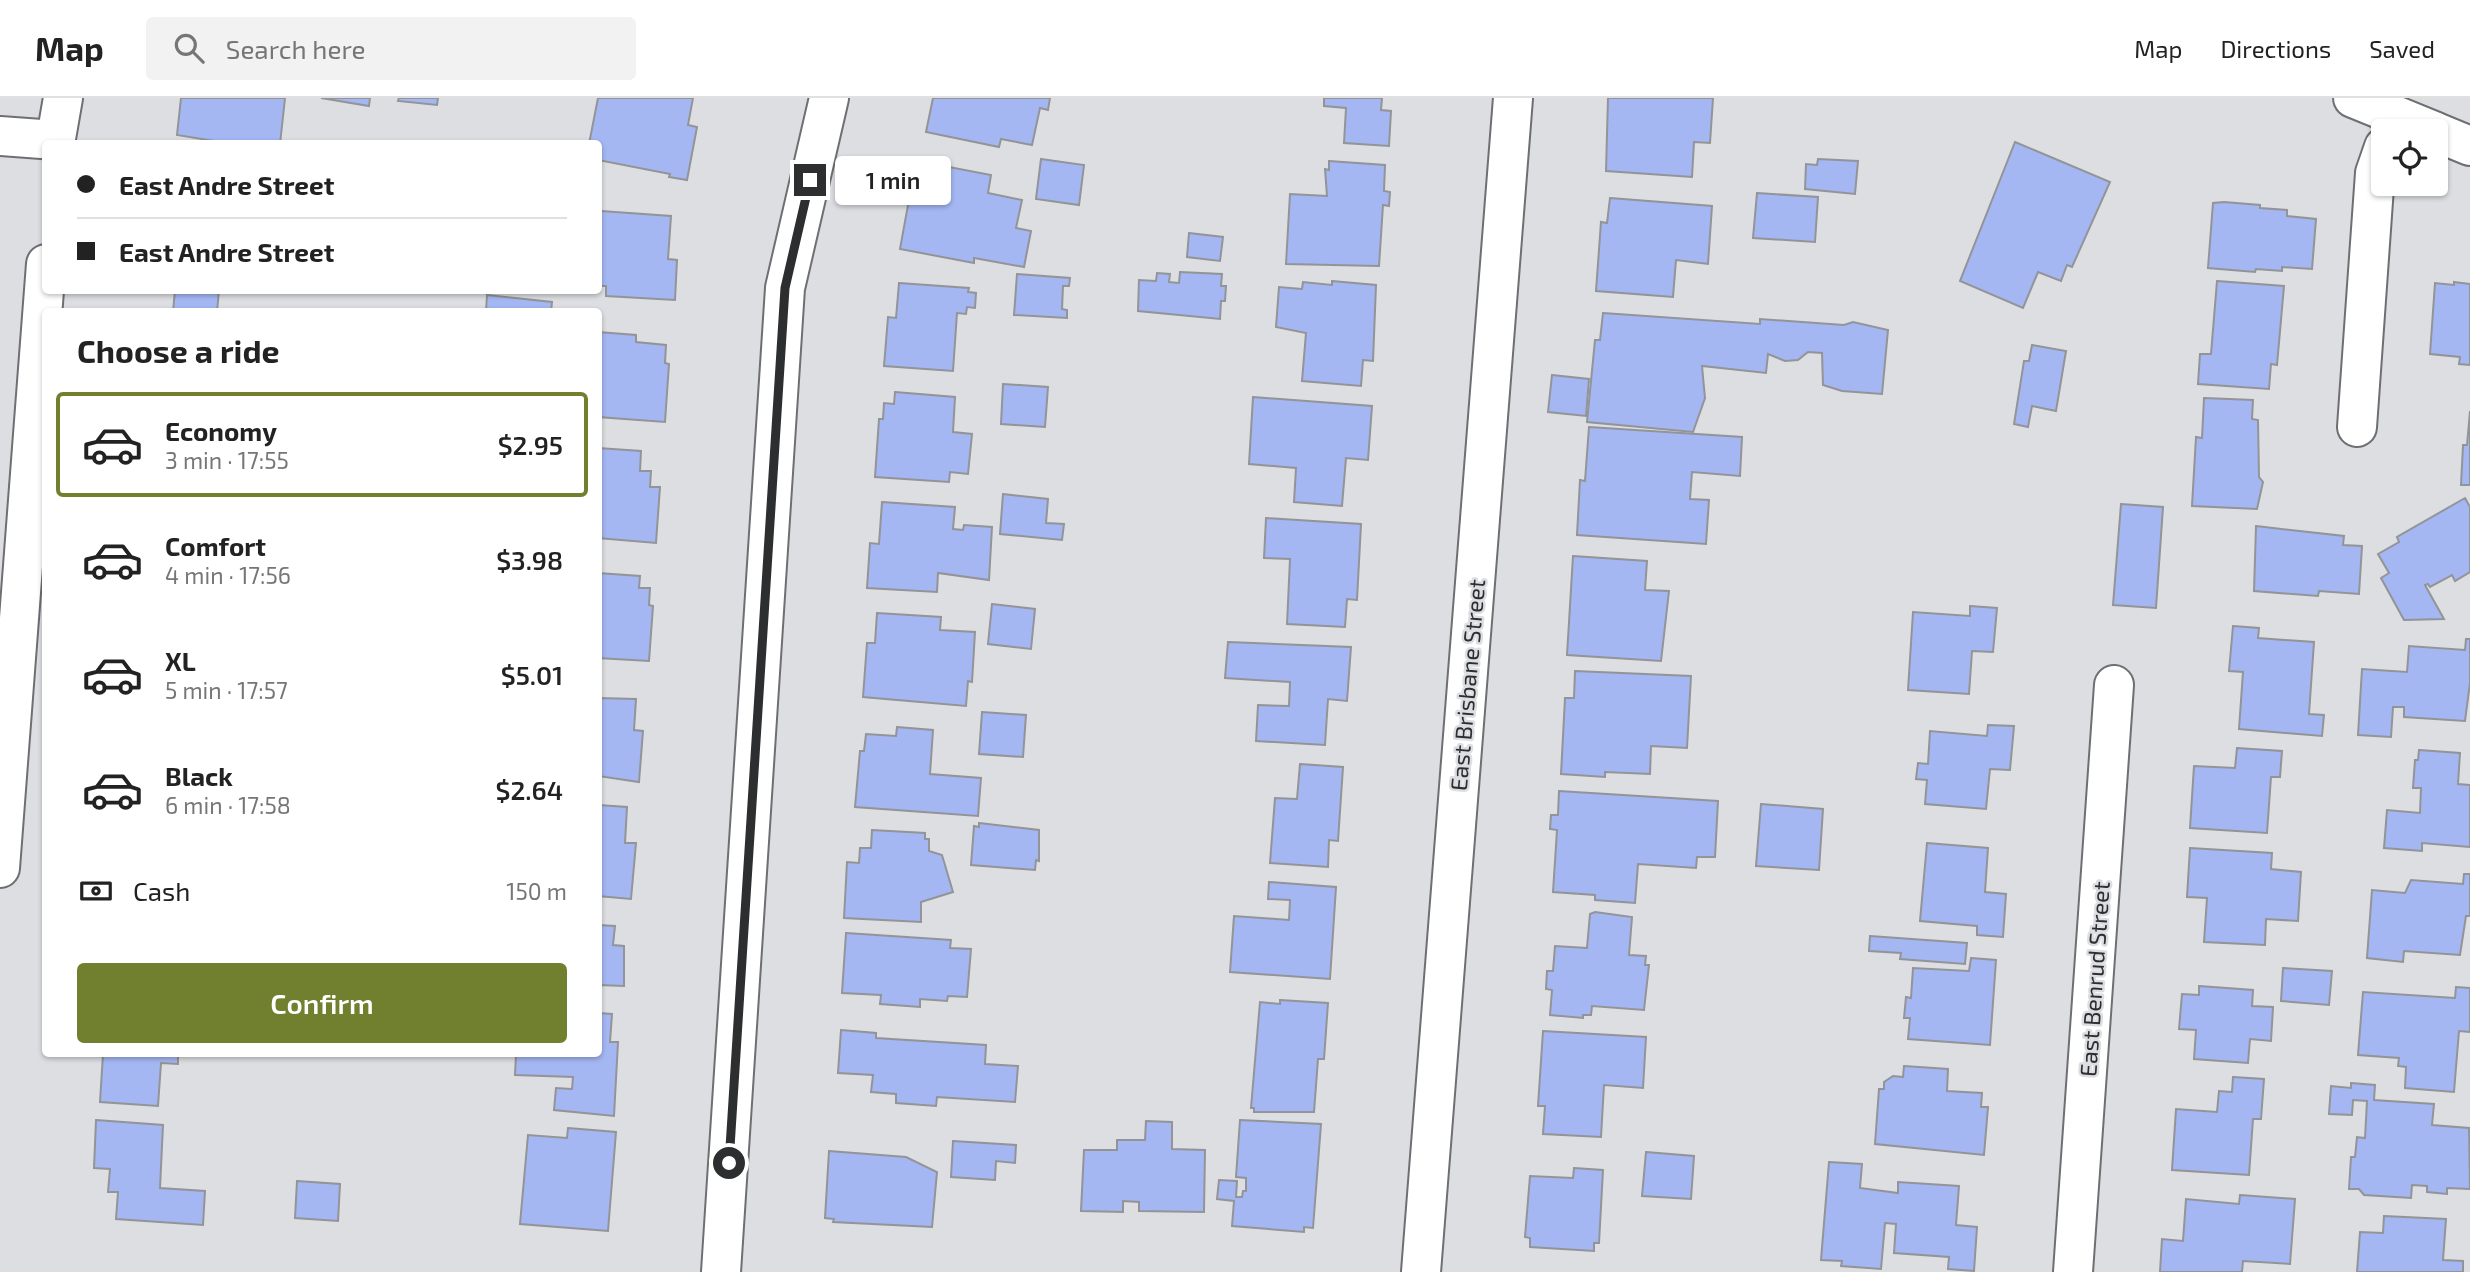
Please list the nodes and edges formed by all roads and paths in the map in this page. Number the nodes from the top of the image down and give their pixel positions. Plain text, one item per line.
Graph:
1 (64, 98) edge
2 (829, 98) edge
3 (1513, 98) edge
4 (2353, 98) edge
5 (2376, 119) edge
6 (0, 136) edge
7 (2448, 137) edge
8 (55, 140) edge
9 (42, 141) edge
10 (2470, 146) edge
11 (2373, 196) edge
12 (42, 317) edge
13 (2357, 427) dead end
14 (2114, 685) dead end
15 (0, 868) edge
16 (722, 1272) edge
17 (1421, 1272) edge
18 (2073, 1272) edge

1 - 8 street
2 - 16 street
3 - 17 street, East Brisbane Street
4 - 5 street
6 - 9 street
7 - 10 street
11 - 13 street
12 - 15 street
14 - 18 street, East Benrud Street

